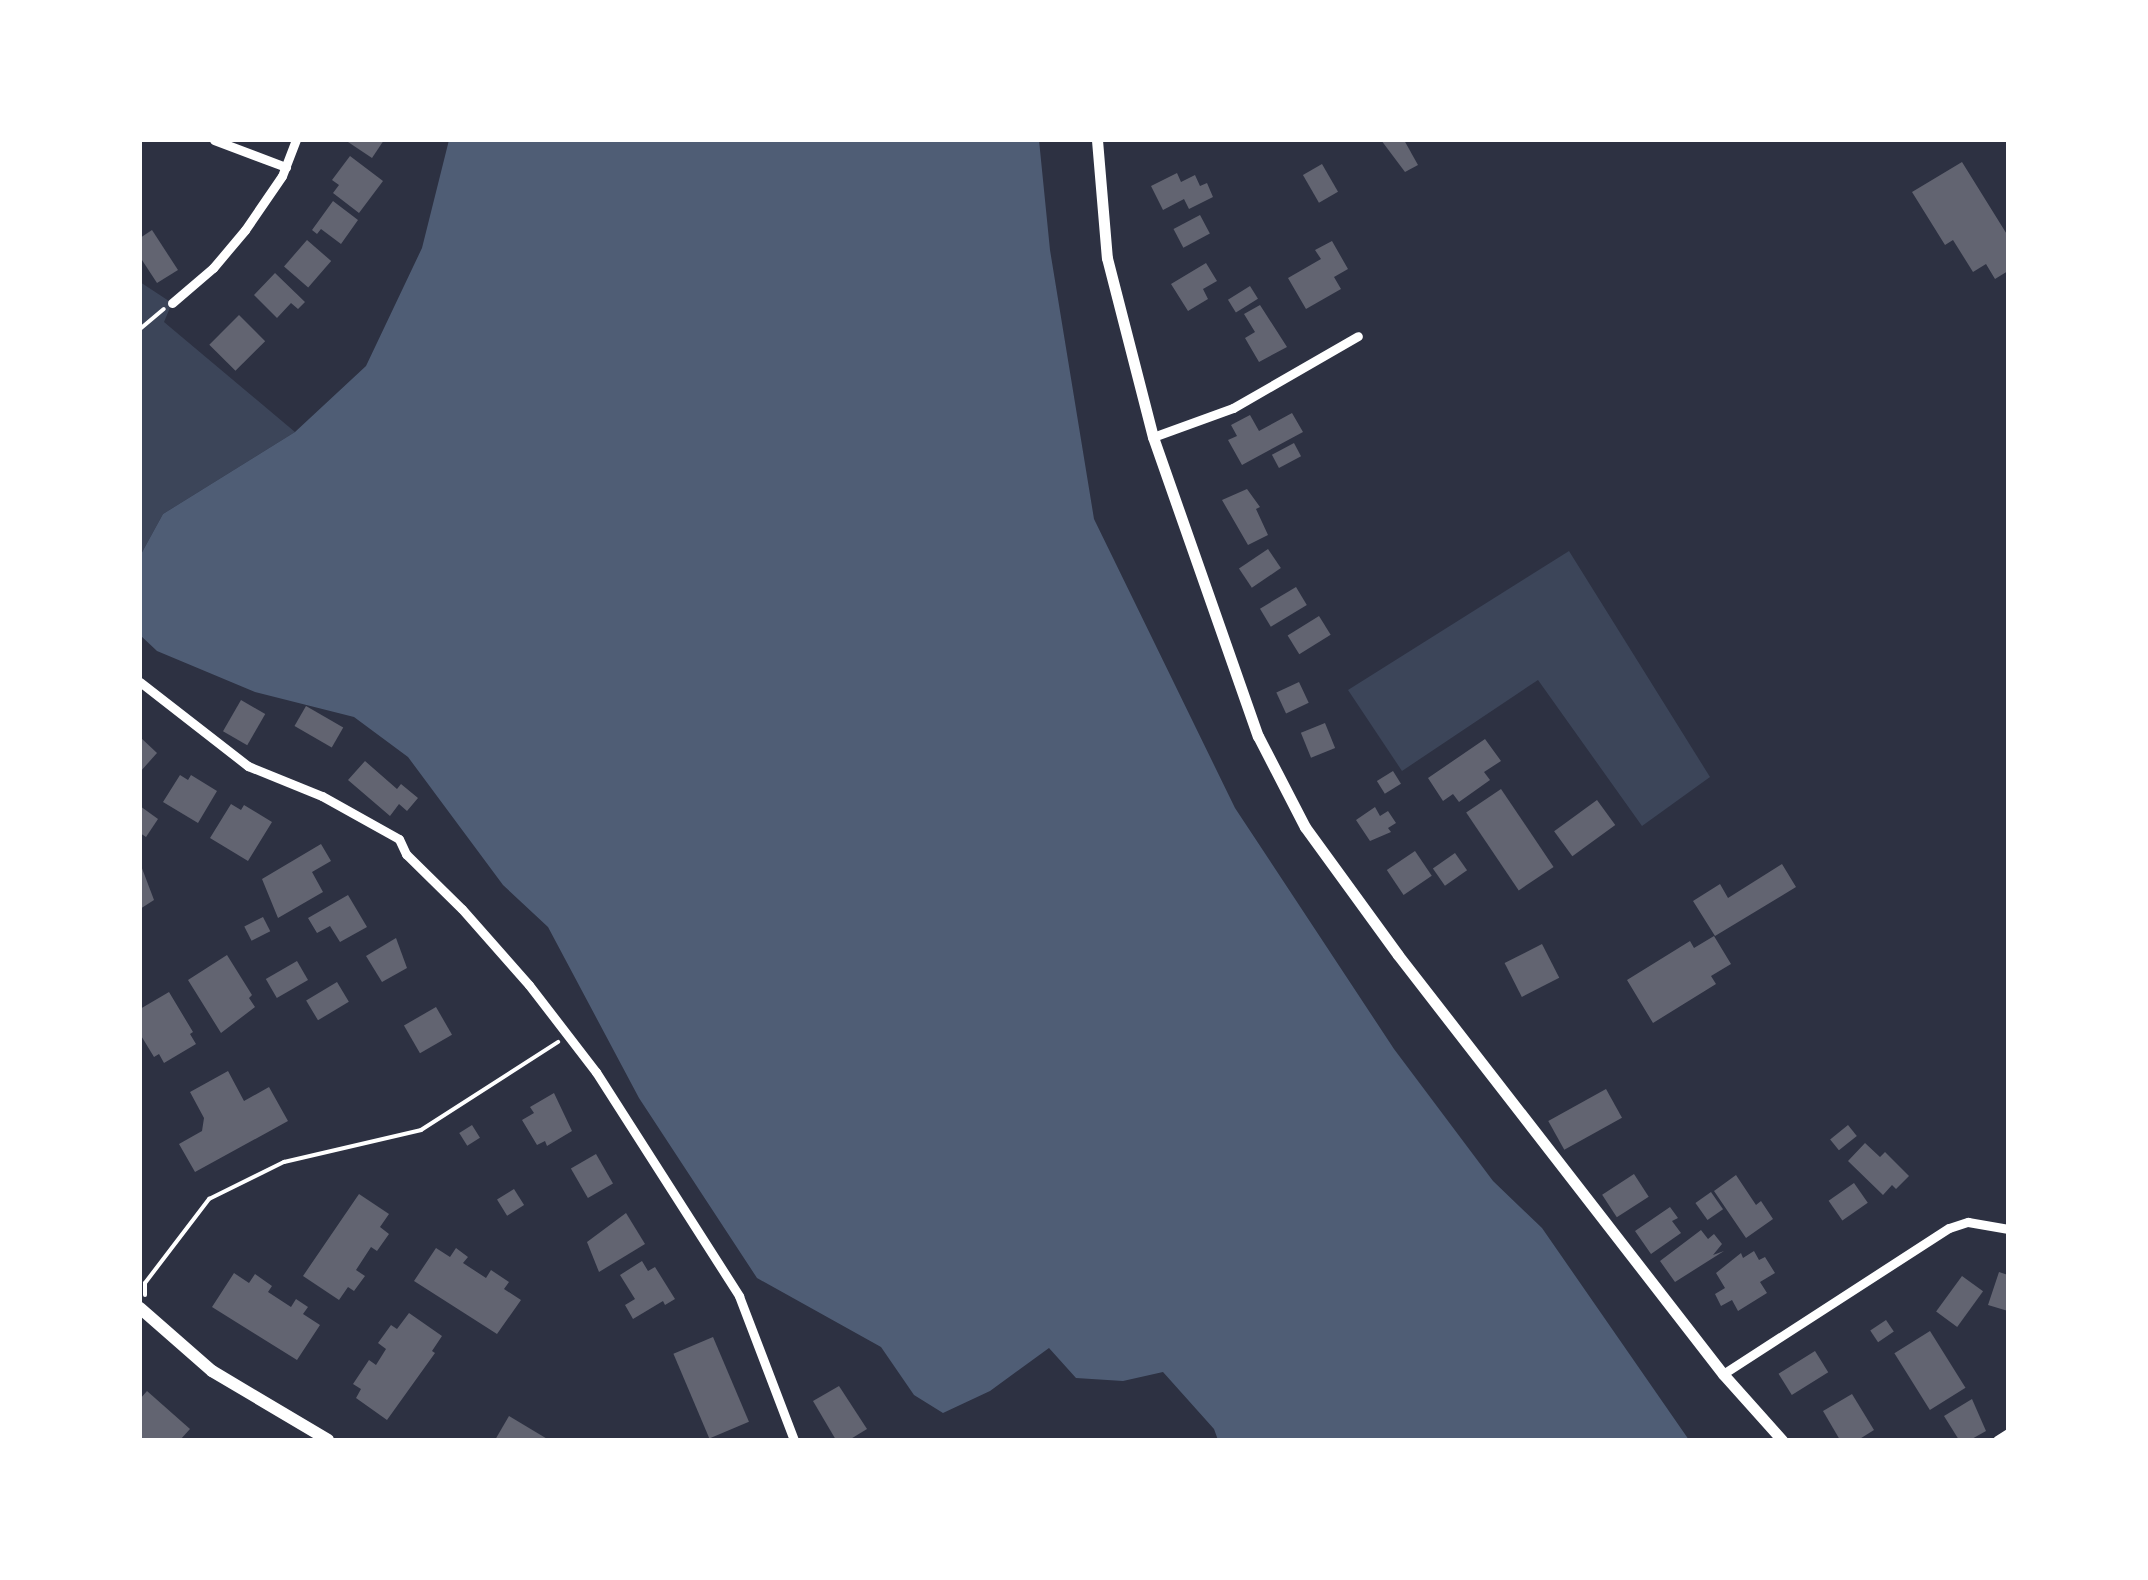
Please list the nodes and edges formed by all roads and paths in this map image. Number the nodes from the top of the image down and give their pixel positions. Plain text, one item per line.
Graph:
1 (214, 140) edge
2 (296, 140) edge
3 (1098, 140) edge
4 (286, 166) junction
5 (172, 303) joint
6 (140, 329) edge
7 (1358, 336) dead end
8 (1153, 438) junction
9 (140, 682) edge
10 (568, 1036) junction
11 (2008, 1228) edge
12 (142, 1315) edge
13 (1722, 1374) junction
14 (2008, 1434) edge
15 (328, 1440) edge
16 (794, 1440) edge
17 (1782, 1440) edge
18 (1997, 1440) edge

1 - 4 street
2 - 4 street
3 - 8 street
4 - 5 street
5 - 6 path
7 - 8 street
8 - 13 street
9 - 10 street
10 - 12 path
10 - 16 street
11 - 13 street
12 - 15 main road
13 - 17 street
14 - 18 street

